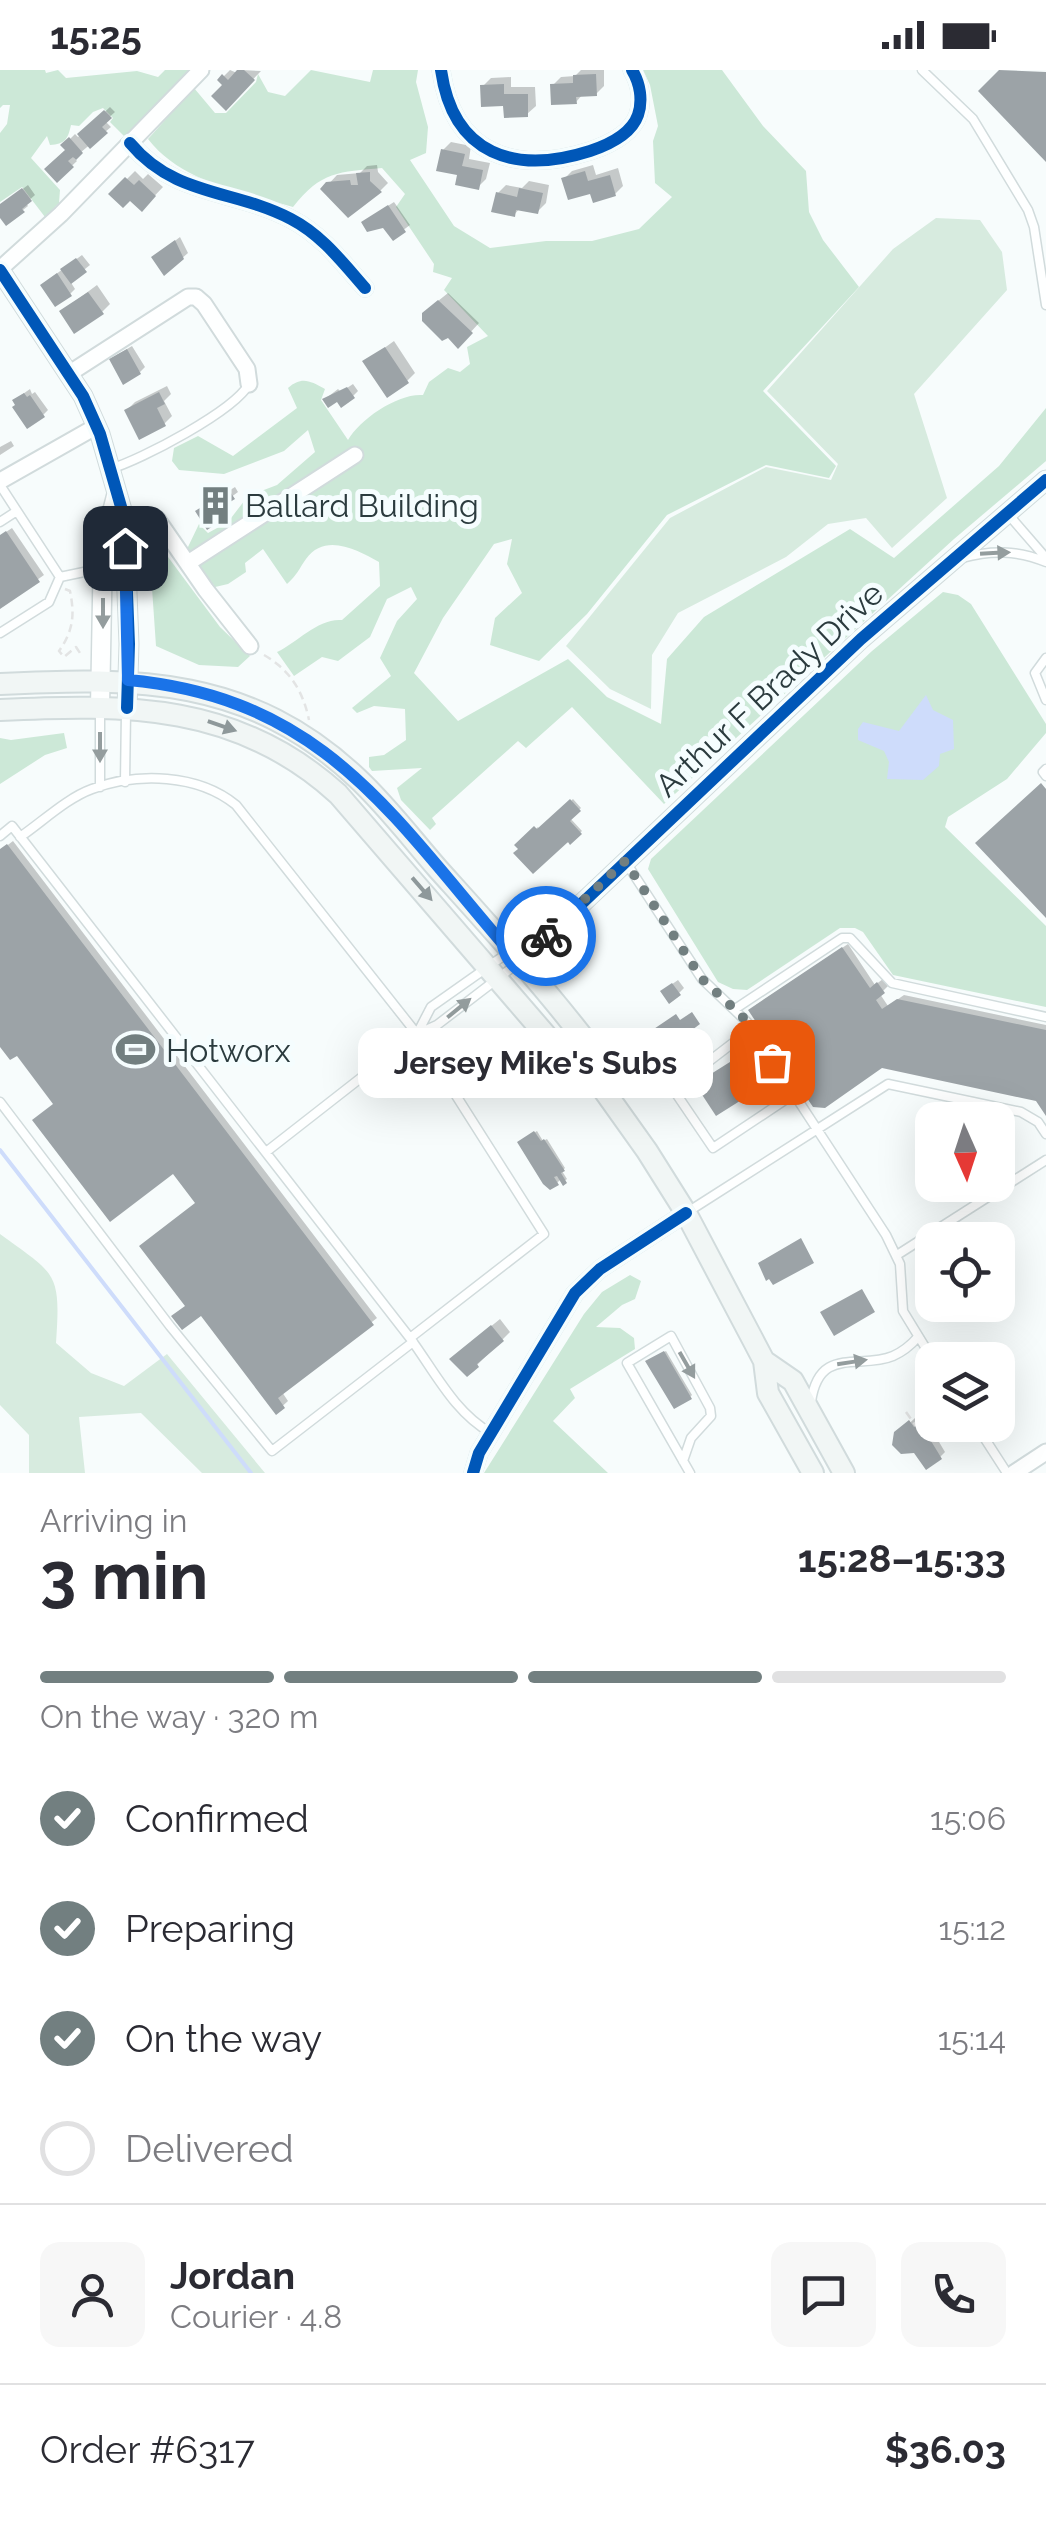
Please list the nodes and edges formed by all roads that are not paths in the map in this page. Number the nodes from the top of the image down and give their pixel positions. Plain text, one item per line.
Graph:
1 (201, 70) edge
2 (441, 70) edge
3 (632, 70) edge
4 (922, 70) edge
5 (130, 143) junction
6 (0, 269) edge
7 (365, 288) dead end
8 (1046, 305) edge
9 (70, 373) junction
10 (249, 384) joint
11 (97, 426) junction
12 (355, 455) dead end
13 (110, 469) junction
14 (1046, 480) edge
15 (0, 483) edge
16 (116, 496) junction
17 (17, 511) junction
18 (1007, 513) junction
19 (124, 516) junction
20 (0, 522) edge
21 (1046, 560) edge
22 (188, 563) junction
23 (944, 566) junction
24 (103, 568) junction
25 (60, 577) junction
26 (0, 633) edge
27 (250, 646) road end
28 (1046, 658) edge
29 (101, 680) junction
30 (128, 680) junction
31 (0, 684) edge
32 (1046, 700) edge
33 (100, 708) junction
34 (126, 708) junction
35 (0, 710) edge
36 (125, 782) junction
37 (100, 786) junction
38 (0, 836) edge
39 (20, 837) junction
40 (625, 861) junction
41 (515, 957) junction
42 (494, 972) junction
43 (736, 1009) junction
44 (1046, 1017) edge
45 (751, 1029) junction
46 (417, 1034) junction
47 (590, 1070) junction
48 (794, 1094) junction
49 (0, 1102) edge
50 (816, 1128) junction
51 (1046, 1134) edge
52 (266, 1152) junction
53 (1046, 1160) edge
54 (686, 1213) junction
55 (898, 1256) junction
56 (918, 1337) junction
57 (411, 1340) junction
58 (921, 1342) edge
59 (764, 1360) junction
60 (810, 1412) junction
61 (492, 1433) junction
62 (987, 1442) edge
63 (1046, 1452) edge
64 (480, 1453) junction
65 (683, 1461) junction
66 (461, 1473) edge
67 (473, 1473) edge
68 (690, 1473) edge
69 (812, 1473) edge
70 (844, 1473) edge
71 (1006, 1473) edge
72 (1014, 1473) edge

1 - 5 street
2 - 3 street
4 - 8 lane
5 - 6 street
5 - 7 street
6 - 9 street
9 - 10 street
9 - 11 street
10 - 13 lane
11 - 13 street
11 - 15 street
12 - 22 street
13 - 16 street
14 - 18 street, Arthur F Brady Drive
15 - 17 lane
16 - 19 street
16 - 24 street
17 - 20 lane
17 - 25 lane
18 - 21 lane
18 - 23 street, Arthur F Brady Drive
19 - 22 street
19 - 30 street
23 -> 21 lane
22 - 27 street
23 - 40 street, Arthur F Brady Drive
24 - 25 lane
24 -> 29 street
25 - 26 lane
28 - 32 lane
29 - 30 main road
29 - 31 main road
29 - 33 street
30 - 34 street
30 - 41 main road
33 - 34 main road
33 - 35 main road
33 -> 37 lane
34 - 36 lane
34 -> 42 main road
36 - 37 lane
36 - 46 lane
37 - 39 lane
38 - 39 lane
39 - 52 lane
40 - 41 street, Arthur F Brady Drive
40 - 43 lane
41 - 42 lane
41 - 42 lane
41 - 47 main road
46 -> 42 lane
42 - 46 lane
42 - 47 main road
43 - 44 lane
43 - 45 lane
45 - 48 lane
45 - 48 lane
46 - 52 lane
46 - 57 lane
47 - 54 main road
48 - 50 lane
49 - 57 lane
50 - 51 lane
50 - 54 lane
50 - 55 lane
52 - 57 lane
53 - 55 lane
54 - 59 main road
54 - 61 street
55 - 56 lane
56 - 58 lane
60 -> 56 lane
57 - 61 lane
59 - 60 main road
59 - 69 main road
60 - 70 main road
61 - 64 street
62 - 71 lane
63 - 72 street
64 - 66 street
64 - 67 street
65 -> 65 lane
65 - 68 lane

